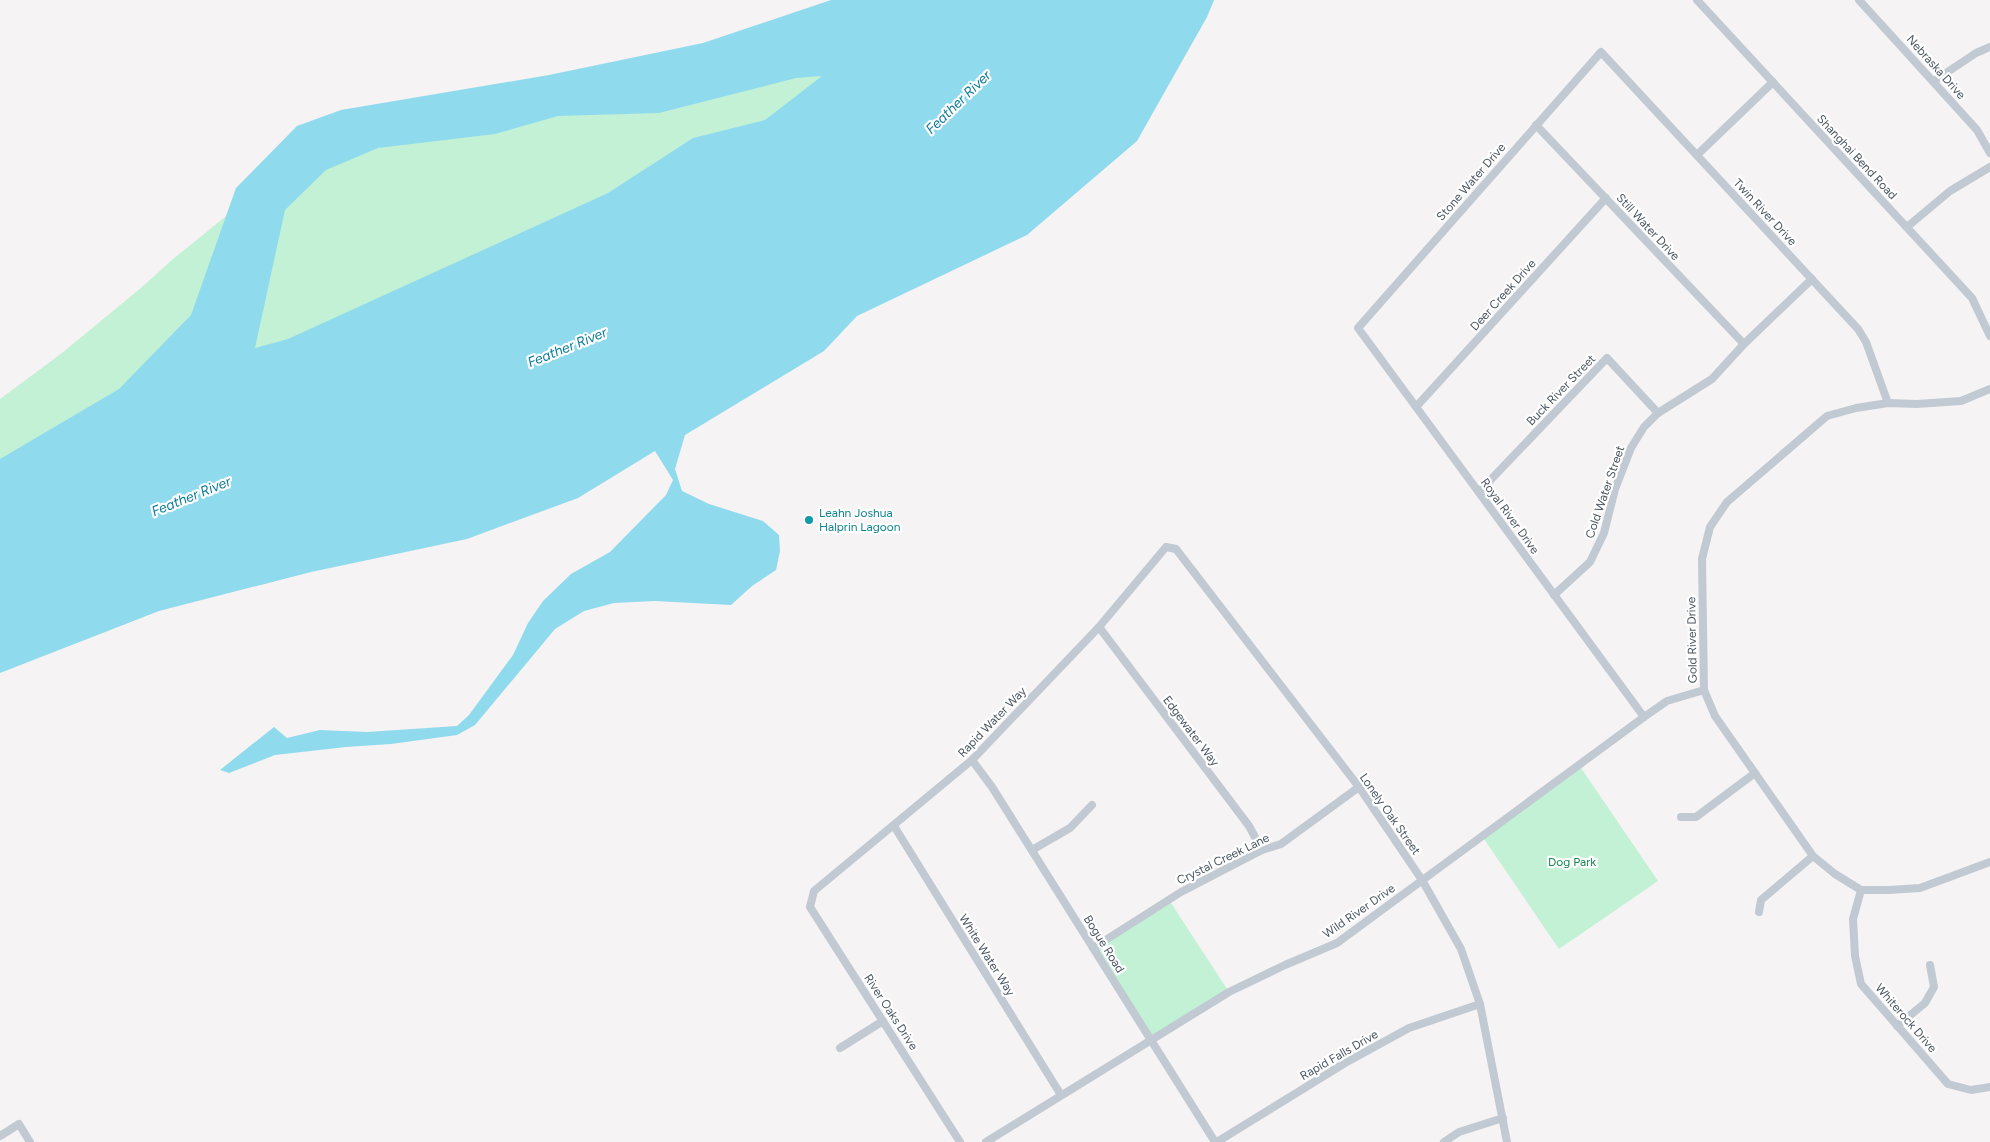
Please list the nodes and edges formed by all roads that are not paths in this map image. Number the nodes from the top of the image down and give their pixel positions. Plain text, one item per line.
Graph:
1 (1697, 0) edge
2 (1858, 0) edge
3 (1990, 47) edge
4 (1601, 52) joint
5 (1934, 81) junction
6 (1773, 82) junction
7 (1536, 125) junction
8 (1990, 153) edge
9 (1696, 155) junction
10 (1990, 167) edge
11 (1606, 198) junction
12 (1907, 227) junction
13 (1812, 279) junction
14 (1358, 328) joint
15 (1990, 336) edge
16 (1744, 344) junction
17 (1990, 389) edge
18 (1888, 403) junction
19 (1416, 407) junction
20 (1658, 412) junction
21 (1479, 492) junction
22 (1166, 547) joint
23 (1554, 595) junction
24 (1099, 627) junction
25 (1704, 690) junction
26 (1644, 717) junction
27 (972, 760) junction
28 (1755, 773) junction
29 (1359, 787) junction
30 (1092, 806) dead end
31 (1681, 817) dead end
32 (894, 826) junction
33 (1032, 850) junction
34 (1262, 850) junction
35 (1813, 856) junction
36 (1990, 862) edge
37 (1422, 880) junction
38 (1861, 890) junction
39 (814, 891) joint
40 (1760, 912) dead end
41 (1093, 948) junction
42 (1930, 965) dead end
43 (1480, 1004) junction
44 (883, 1021) junction
45 (1897, 1026) junction
46 (1150, 1039) junction
47 (840, 1048) dead end
48 (1990, 1087) edge
49 (1061, 1095) junction
50 (1503, 1118) junction
51 (0, 1136) edge
52 (30, 1142) edge
53 (960, 1142) edge
54 (986, 1142) edge
55 (1216, 1142) edge
56 (1444, 1142) edge
57 (1507, 1142) edge

1 - 6 street, Shanghai Bend Road
2 - 5 street, Nebraska Drive
3 - 5 street
4 - 7 street, Stone Water Drive
4 - 9 street, Twin River Drive
5 - 8 street, Nebraska Drive
6 - 9 street
6 - 12 street, Shanghai Bend Road
7 - 11 street, Still Water Drive
7 - 14 street, Stone Water Drive
9 - 13 street, Twin River Drive
10 - 12 street
11 - 16 street, Still Water Drive
11 - 19 street, Deer Creek Drive
12 - 15 street, Shanghai Bend Road
13 - 16 street, Cold Water Street
13 - 18 street, Twin River Drive
14 - 19 street, Royal River Drive
16 - 20 street, Cold Water Street
17 - 18 street, Gold River Drive
18 - 25 street, Gold River Drive
19 - 21 street, Royal River Drive
20 - 21 street, Buck River Street
20 - 23 street, Cold Water Street
21 - 23 street, Royal River Drive
22 - 24 street, Rapid Water Way
22 - 29 street, Lonely Oak Street
23 - 26 street, Royal River Drive
24 - 27 street, Rapid Water Way
24 - 34 street, Edgewater Way
25 - 26 street, Wild River Drive
25 - 28 street, Gold River Drive
26 - 37 street, Wild River Drive
27 - 32 street, Rapid Water Way
27 - 33 street, Bogue Road
28 - 31 street
28 - 35 street, Gold River Drive
29 - 34 street, Crystal Creek Lane
29 - 37 street, Lonely Oak Street
30 - 33 street
32 - 39 street, Rapid Water Way
32 - 49 street, White Water Way
33 - 41 street, Bogue Road
34 - 41 street, Crystal Creek Lane
35 - 38 street, Gold River Drive
35 - 40 street
36 - 38 street
37 - 43 street, Lonely Oak Street
37 - 46 street, Wild River Drive
38 - 45 street, Whiterock Drive
39 - 44 street, River Oaks Drive
41 - 46 street, Bogue Road
42 - 45 street
43 - 50 street, Lonely Oak Street
43 - 55 street, Rapid Falls Drive
44 - 47 street
44 - 53 street, River Oaks Drive
45 - 48 street, Whiterock Drive
46 - 49 street, Wild River Drive
46 - 55 street, Bogue Road
49 - 54 street, Wild River Drive
50 - 56 street
50 - 57 street, Lonely Oak Street
51 - 52 street

